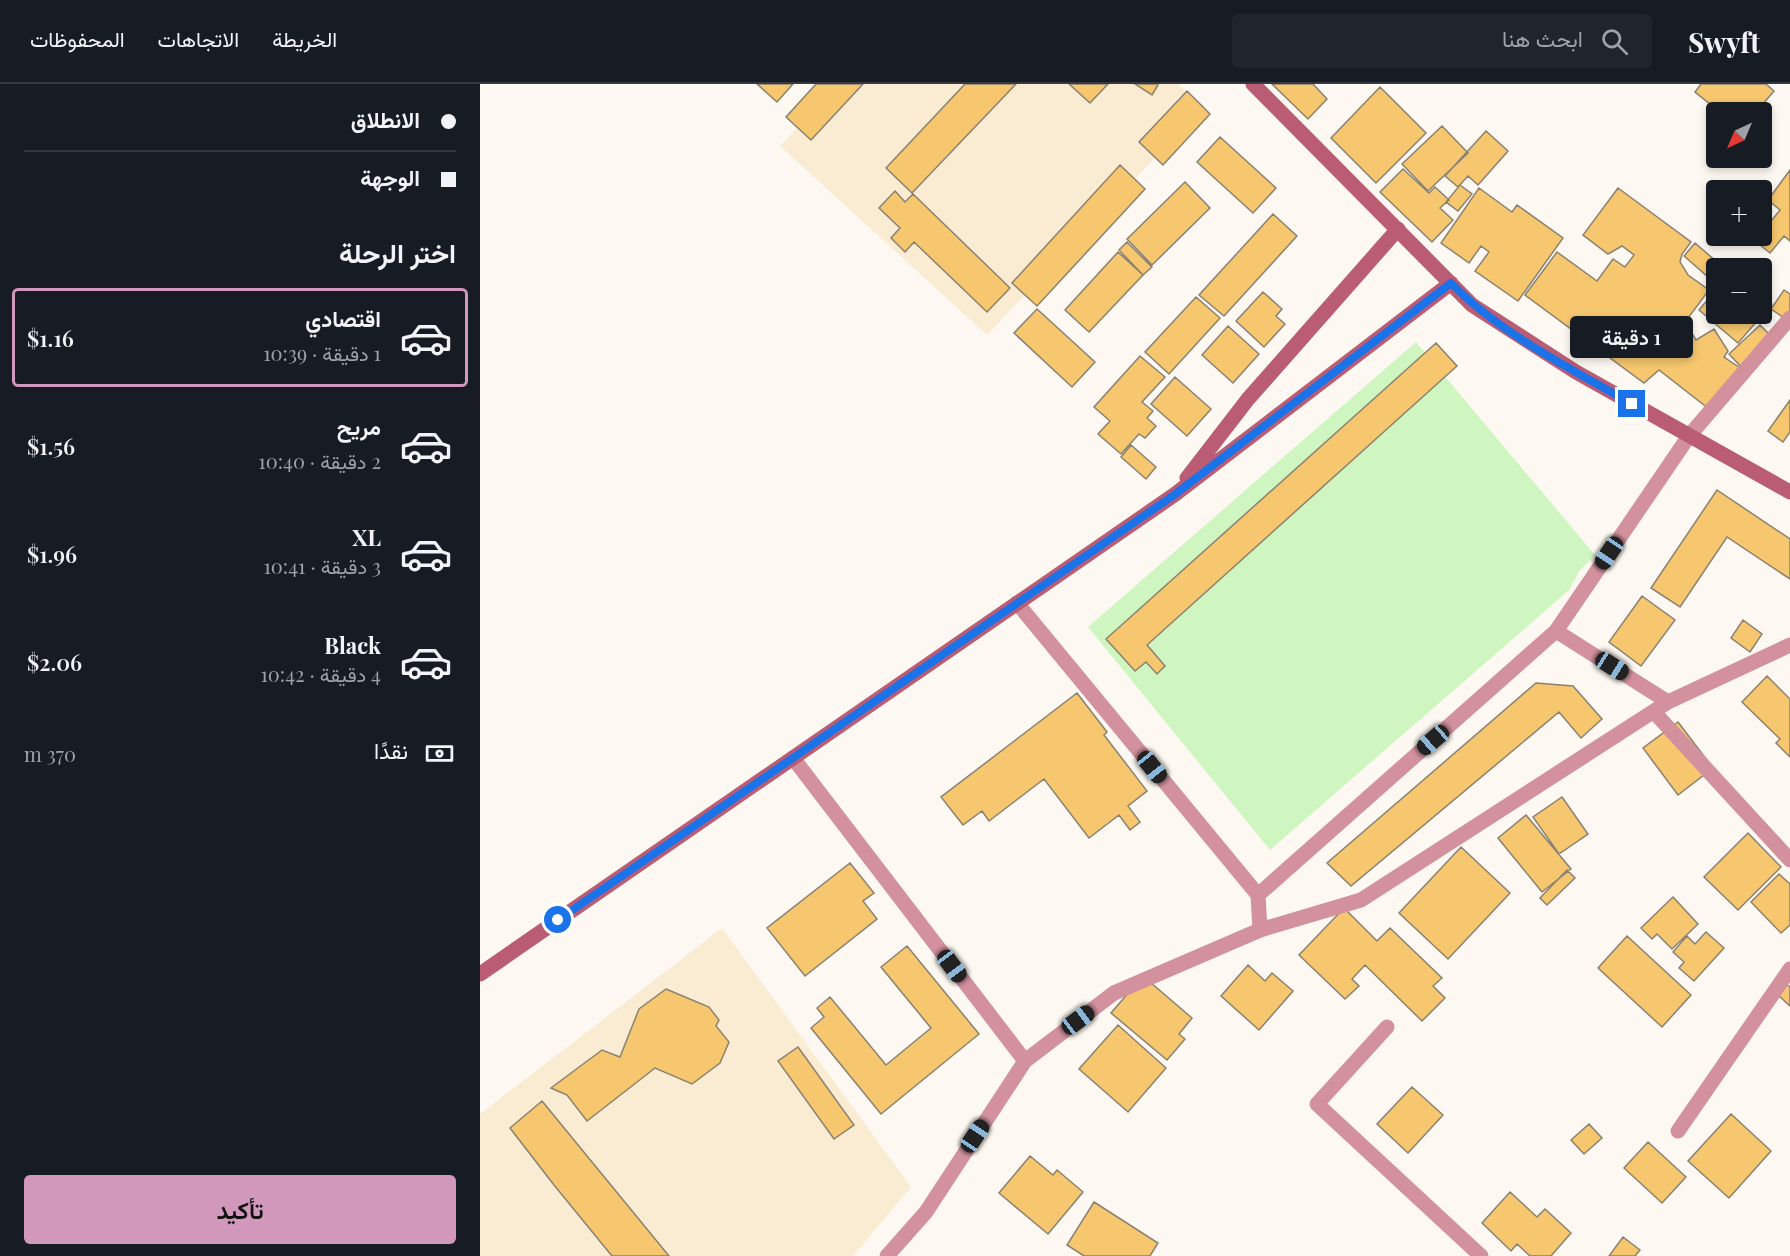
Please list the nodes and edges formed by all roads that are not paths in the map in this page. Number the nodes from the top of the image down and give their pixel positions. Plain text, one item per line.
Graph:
1 (1253, 84) edge
2 (1398, 229) junction
3 (1451, 283) junction
4 (1790, 318) edge
5 (1689, 436) junction
6 (1790, 492) edge
7 (1174, 495) junction
8 (1017, 603) junction
9 (1556, 631) junction
10 (1790, 645) edge
11 (1668, 702) junction
12 (1654, 712) junction
13 (793, 758) junction
14 (1790, 860) edge
15 (1258, 895) junction
16 (1260, 930) junction
17 (1790, 969) edge
18 (480, 974) edge
19 (1387, 1027) dead end
20 (1025, 1061) junction
21 (1678, 1131) dead end
22 (1479, 1255) edge
23 (886, 1256) edge

1 - 2 street
2 - 3 street
2 - 7 street
3 - 5 street
3 - 7 street
4 - 5 street
5 - 6 street
5 - 9 street
7 - 8 street
8 - 13 street
8 - 15 street
9 - 11 street
9 - 15 street
10 - 11 street
11 - 12 street
12 - 14 street
12 - 16 street
13 - 18 street
13 - 20 street
15 - 16 street
16 - 20 street
17 - 21 street
19 - 22 street
20 - 23 street

